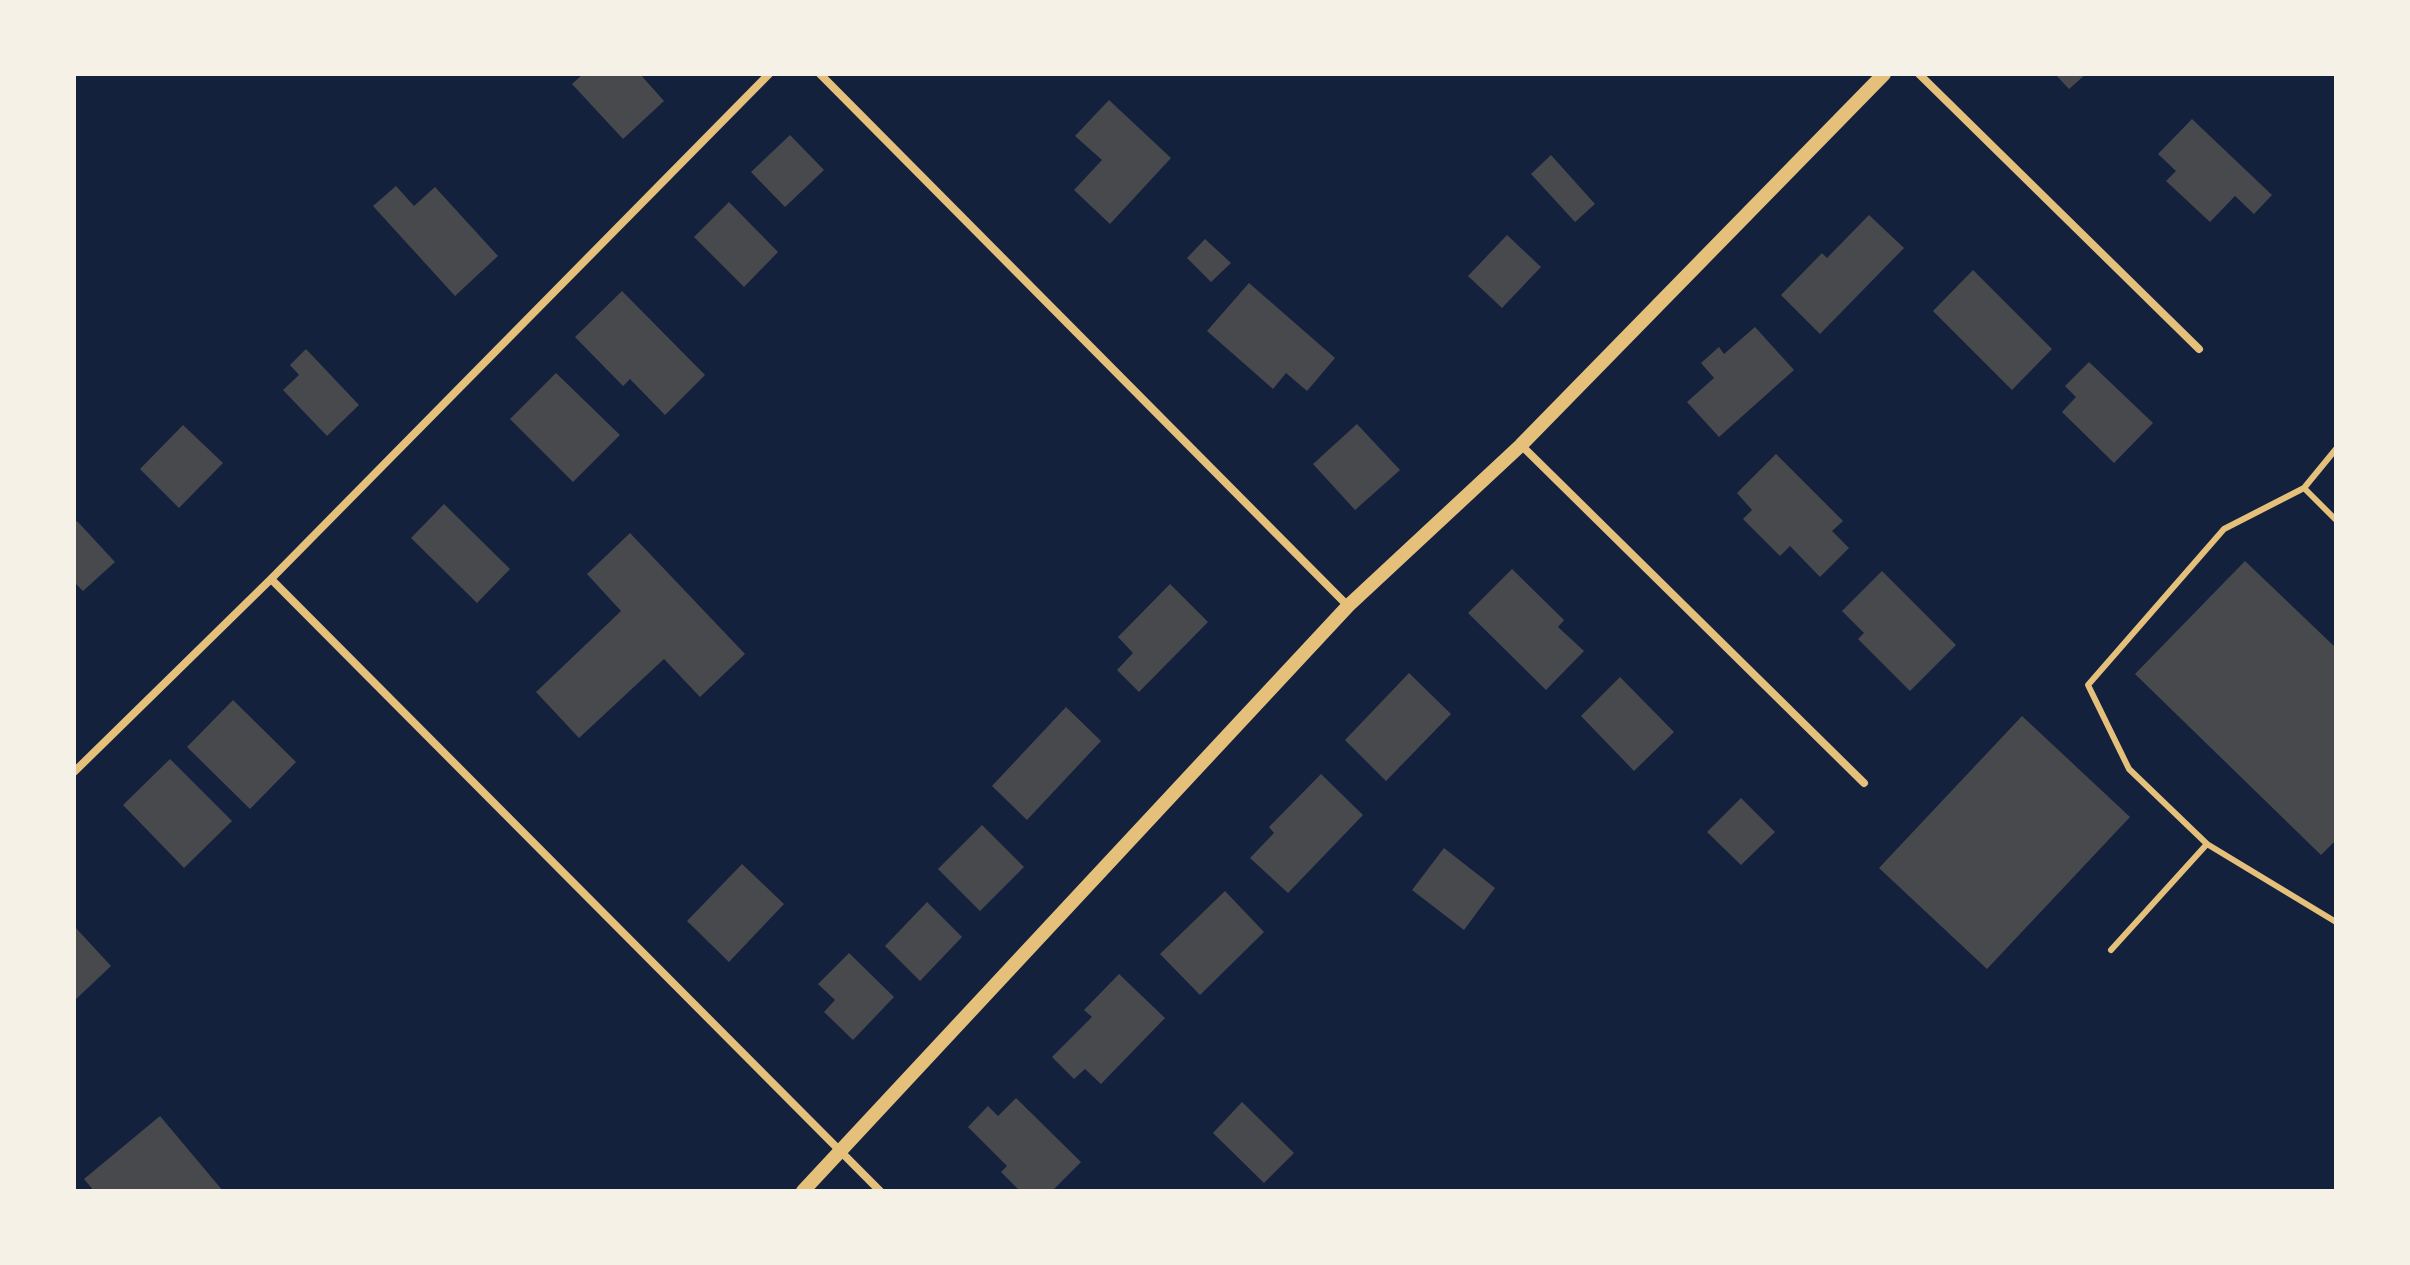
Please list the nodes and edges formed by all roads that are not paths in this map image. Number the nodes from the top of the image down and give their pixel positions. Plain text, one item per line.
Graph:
1 (769, 74) edge
2 (820, 74) edge
3 (1884, 74) edge
4 (1919, 74) edge
5 (2199, 349) dead end
6 (1521, 445) junction
7 (2336, 449) edge
8 (2304, 488) junction
9 (2336, 520) edge
10 (271, 579) junction
11 (1348, 606) junction
12 (74, 772) edge
13 (1864, 783) dead end
14 (2207, 844) junction
15 (2336, 922) edge
16 (2111, 950) dead end
17 (841, 1154) junction
18 (803, 1191) edge
19 (880, 1191) edge

1 - 10 street
2 - 11 street
3 - 6 street
4 - 5 street
6 - 11 street
6 - 13 street
7 - 8 lane
8 - 9 lane
8 - 14 lane
10 - 12 street
10 - 17 street
11 - 17 street
14 - 15 lane
14 - 16 lane
17 - 18 street
17 - 19 street

